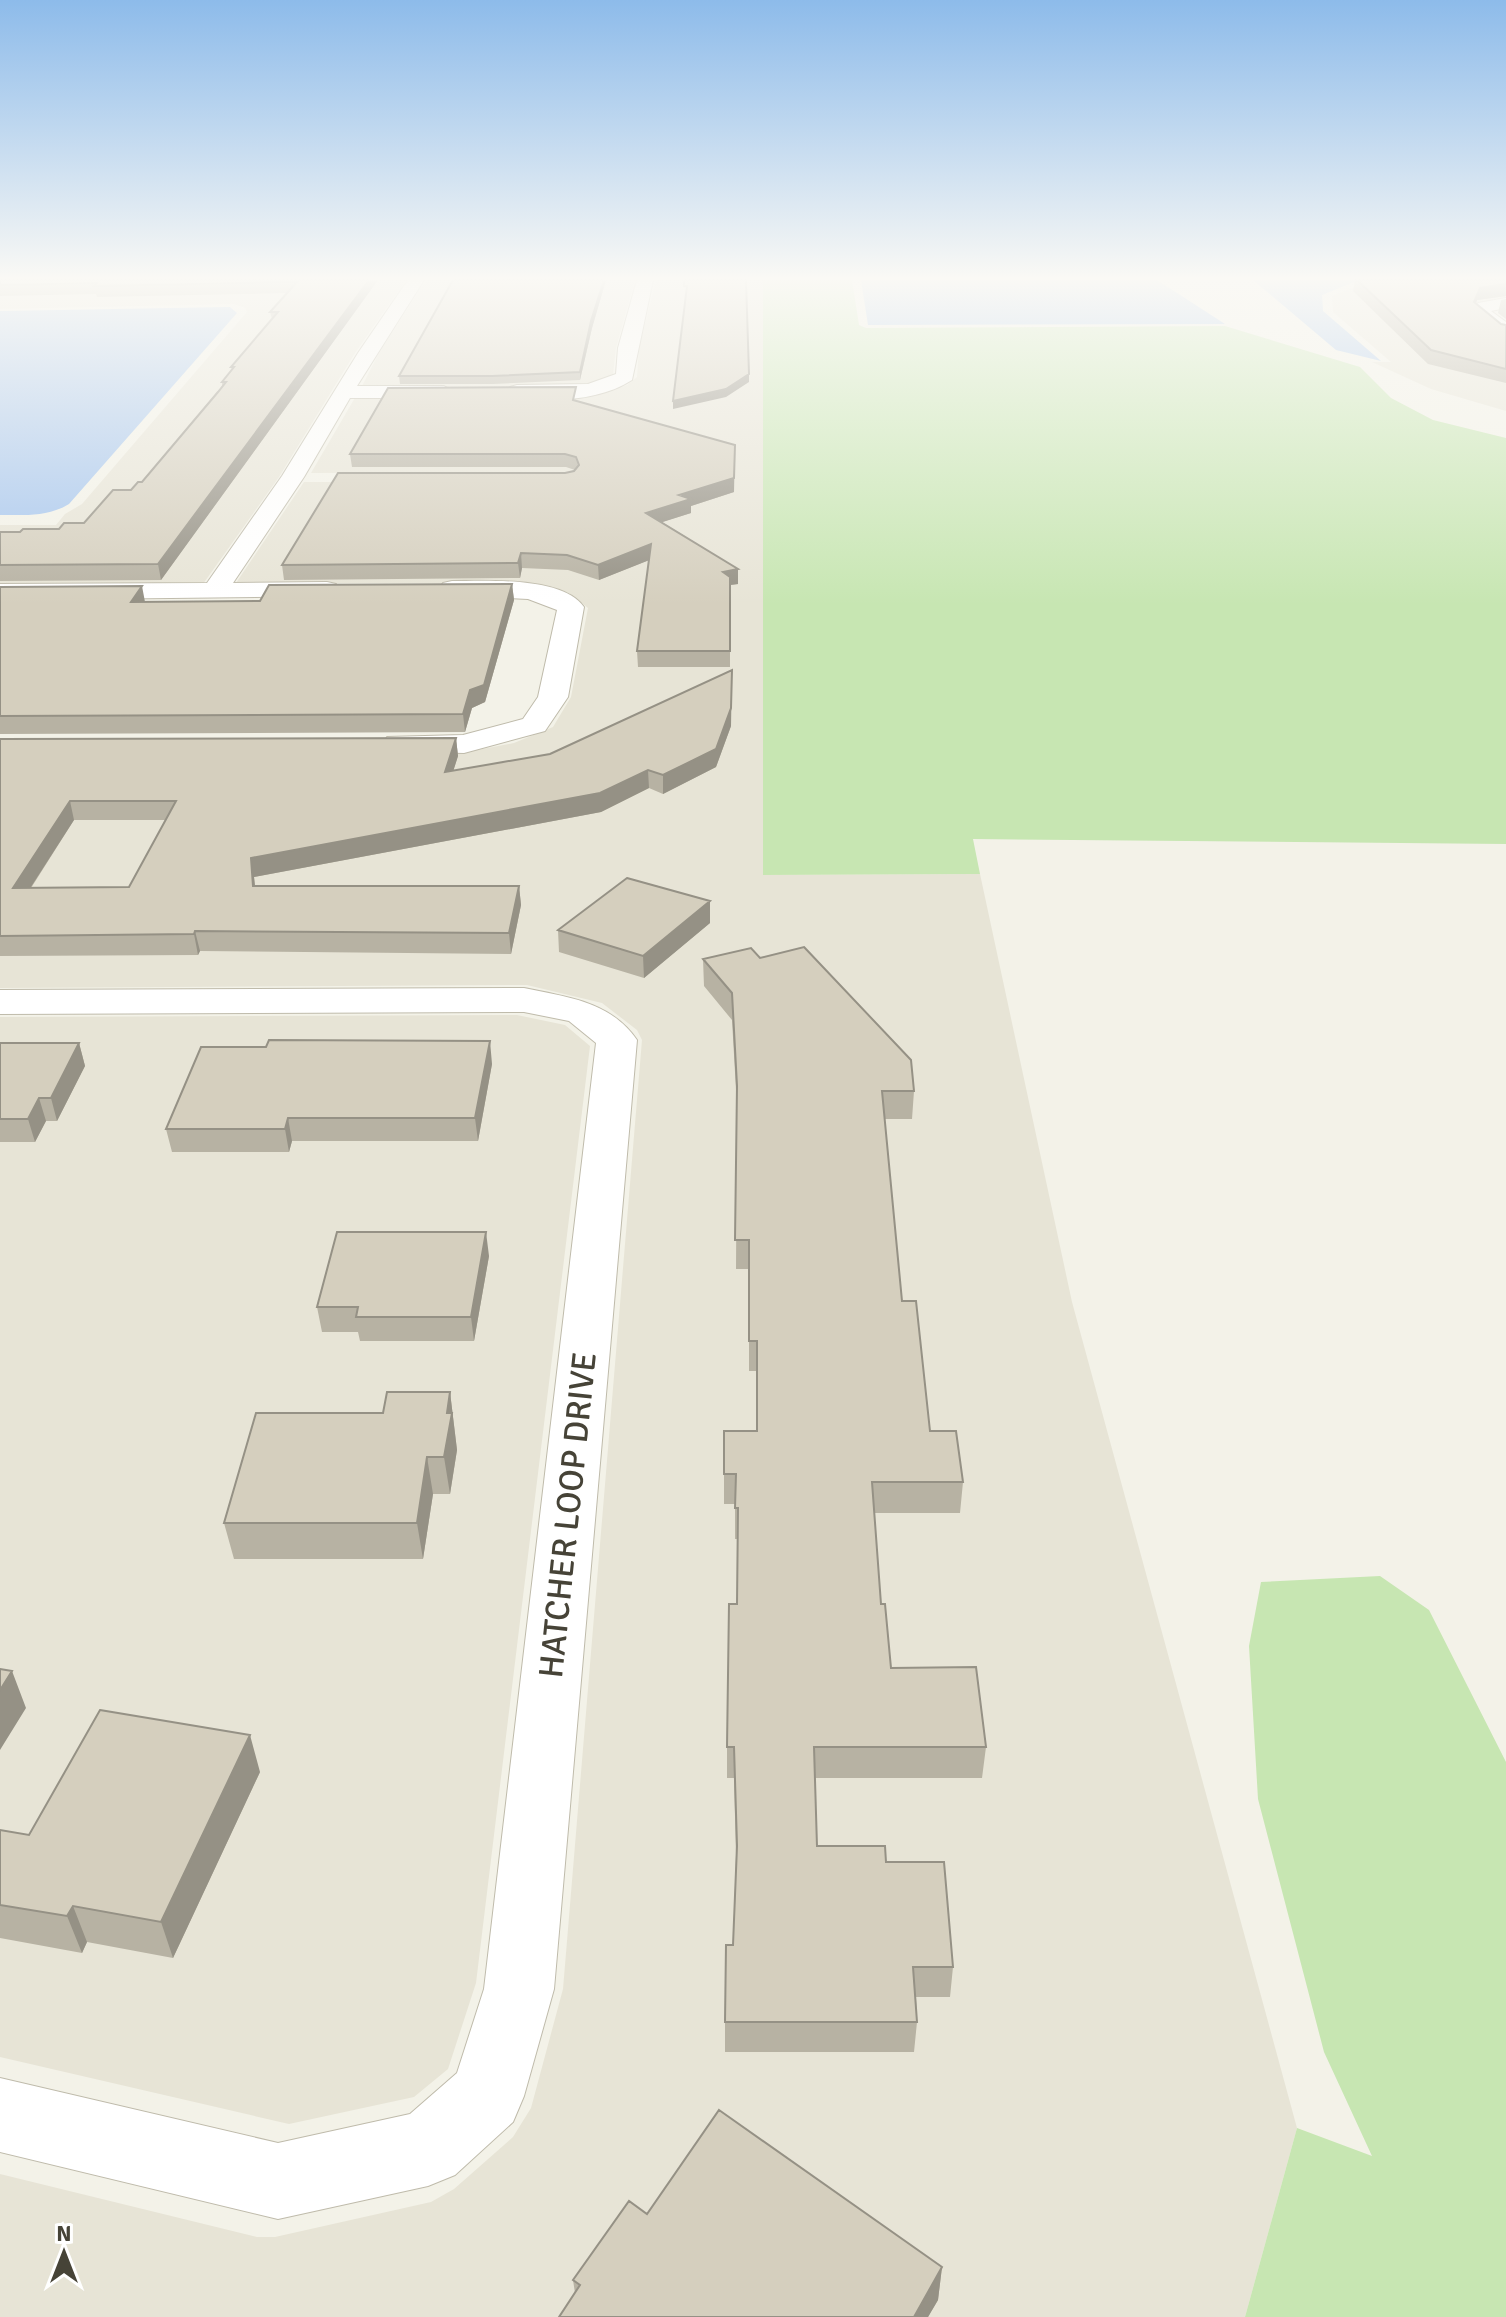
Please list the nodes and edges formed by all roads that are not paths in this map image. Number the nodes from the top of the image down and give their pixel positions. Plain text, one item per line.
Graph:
1 (348, 388) edge
2 (589, 388) edge
3 (494, 391) edge
4 (346, 392) junction
5 (463, 392) edge
6 (431, 589) edge
7 (215, 590) junction
8 (354, 590) edge
9 (0, 592) edge
10 (368, 744) edge
11 (0, 1002) edge
12 (0, 2115) edge

1 - 4 street
2 - 3 street
4 - 5 street
4 - 7 street
6 - 10 street
7 - 8 street
7 - 9 street
11 - 12 street, HATCHER LOOP DRIVE

